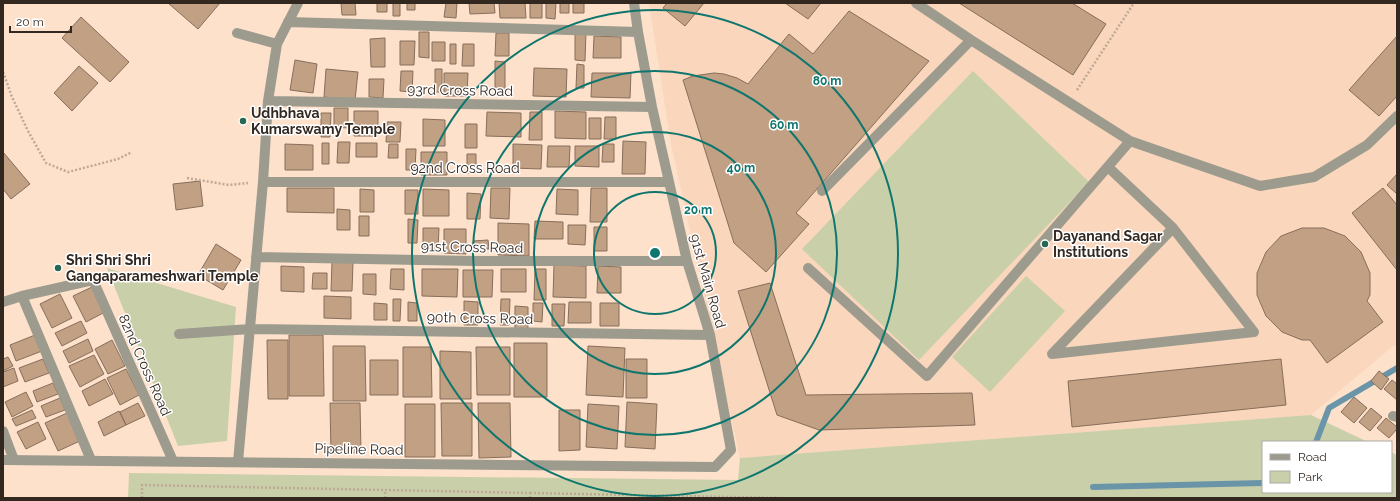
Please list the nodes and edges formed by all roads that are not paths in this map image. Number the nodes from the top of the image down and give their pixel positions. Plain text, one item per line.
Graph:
1 (298, 3) edge
2 (634, 3) edge
3 (916, 3) edge
4 (288, 22) junction
5 (638, 32) junction
6 (237, 33) dead end
7 (971, 40) junction
8 (278, 44) junction
9 (268, 101) junction
10 (652, 107) junction
11 (1397, 116) edge
12 (1130, 141) junction
13 (1108, 167) junction
14 (262, 182) junction
15 (668, 182) junction
16 (822, 191) dead end
17 (1173, 228) junction
18 (256, 257) junction
19 (687, 261) junction
20 (808, 268) dead end
21 (22, 296) junction
22 (3, 302) edge
23 (250, 329) junction
24 (179, 334) dead end
25 (710, 336) junction
26 (3, 431) edge
27 (3, 460) edge
28 (14, 460) junction
29 (91, 460) junction
30 (173, 462) junction
31 (238, 462) junction
32 (715, 467) joint

1 - 4 street
2 - 5 street, 91st Main Road
3 - 7 street
4 - 5 street
4 - 8 street
5 - 10 street, 91st Main Road
6 - 8 street
7 - 12 street
7 - 16 street
8 - 9 street
9 - 10 street, 93rd Cross Road
9 - 14 street
10 - 15 street, 91st Main Road
11 - 12 street
12 - 13 street
13 - 17 street
13 - 20 street
14 - 15 street, 92nd Cross Road
14 - 18 street
15 - 19 street, 91st Main Road
17 - 17 street
18 - 19 street, 91st Cross Road
18 - 23 street
19 - 25 street, 91st Main Road
21 - 22 street
21 - 29 street
21 - 30 street, 82nd Cross Road
23 - 24 street, 90th Cross Road
23 - 25 street, 90th Cross Road
23 - 31 street
25 - 32 street, 91st Main Road
26 - 28 street
27 - 28 street, Pipeline Road
28 - 29 street, Pipeline Road
29 - 30 street, Pipeline Road
30 - 31 street, Pipeline Road
31 - 32 street, Pipeline Road

